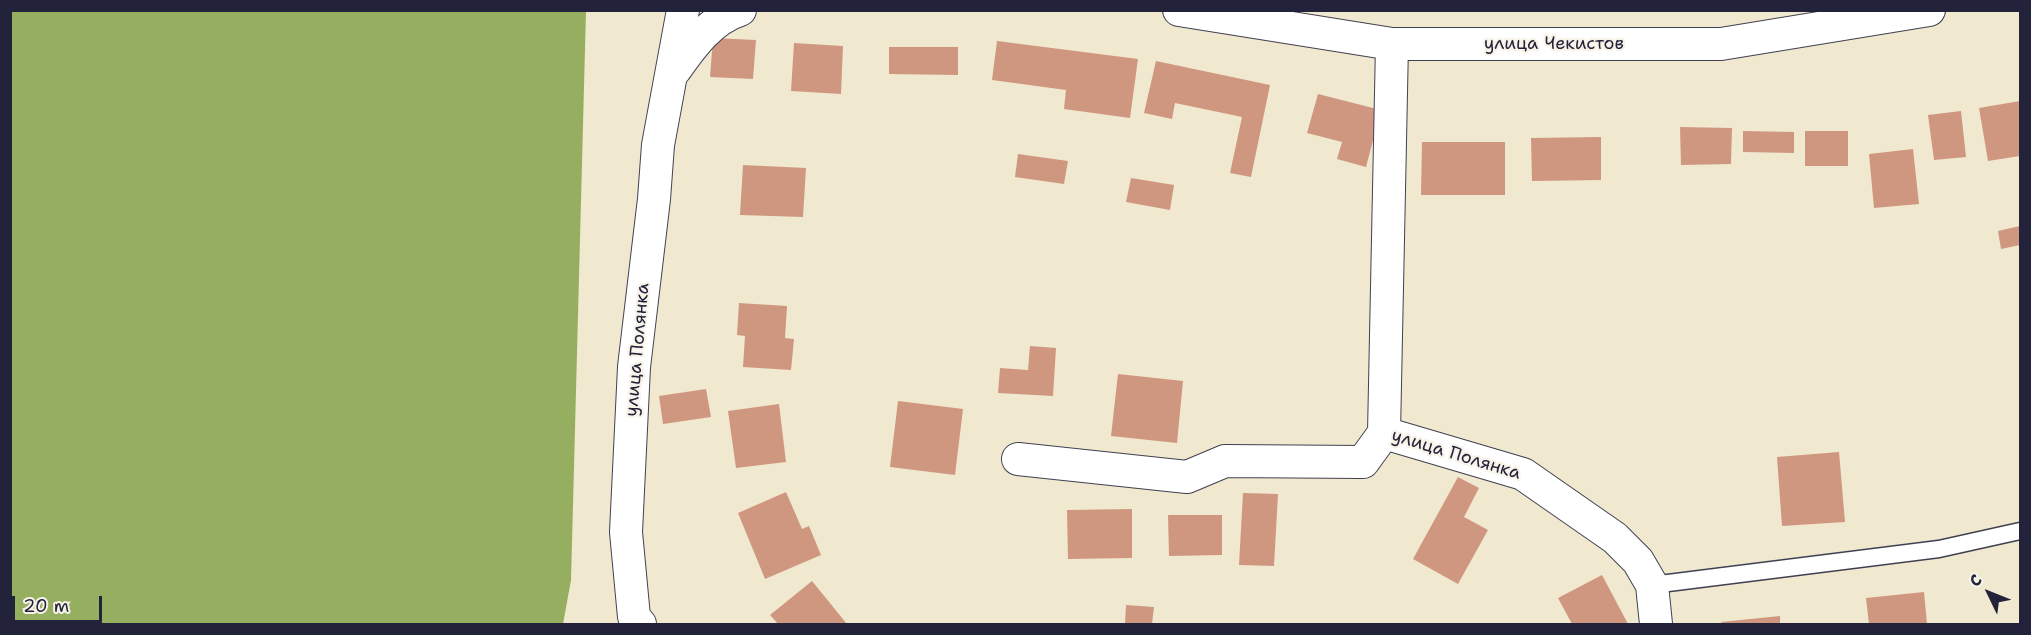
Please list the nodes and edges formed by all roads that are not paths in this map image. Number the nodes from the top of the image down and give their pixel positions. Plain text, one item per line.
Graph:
1 (683, 10) edge
2 (740, 10) edge
3 (1179, 10) edge
4 (1929, 10) edge
5 (1249, 15) edge
6 (1392, 44) junction
7 (671, 76) junction
8 (1384, 433) junction
9 (1018, 459) dead end
10 (2020, 531) edge
11 (1652, 585) junction
12 (640, 624) edge
13 (1656, 624) edge

1 - 7 street, улица Полянка
2 - 7 street
3 - 5 street, улица Чекистов
4 - 6 street, улица Чекистов
5 - 6 street, улица Чекистов
6 - 8 street
7 - 12 street, улица Полянка
8 - 9 street, улица Полянка
8 - 11 street, улица Полянка
10 - 11 lane
11 - 13 street, улица Полянка

